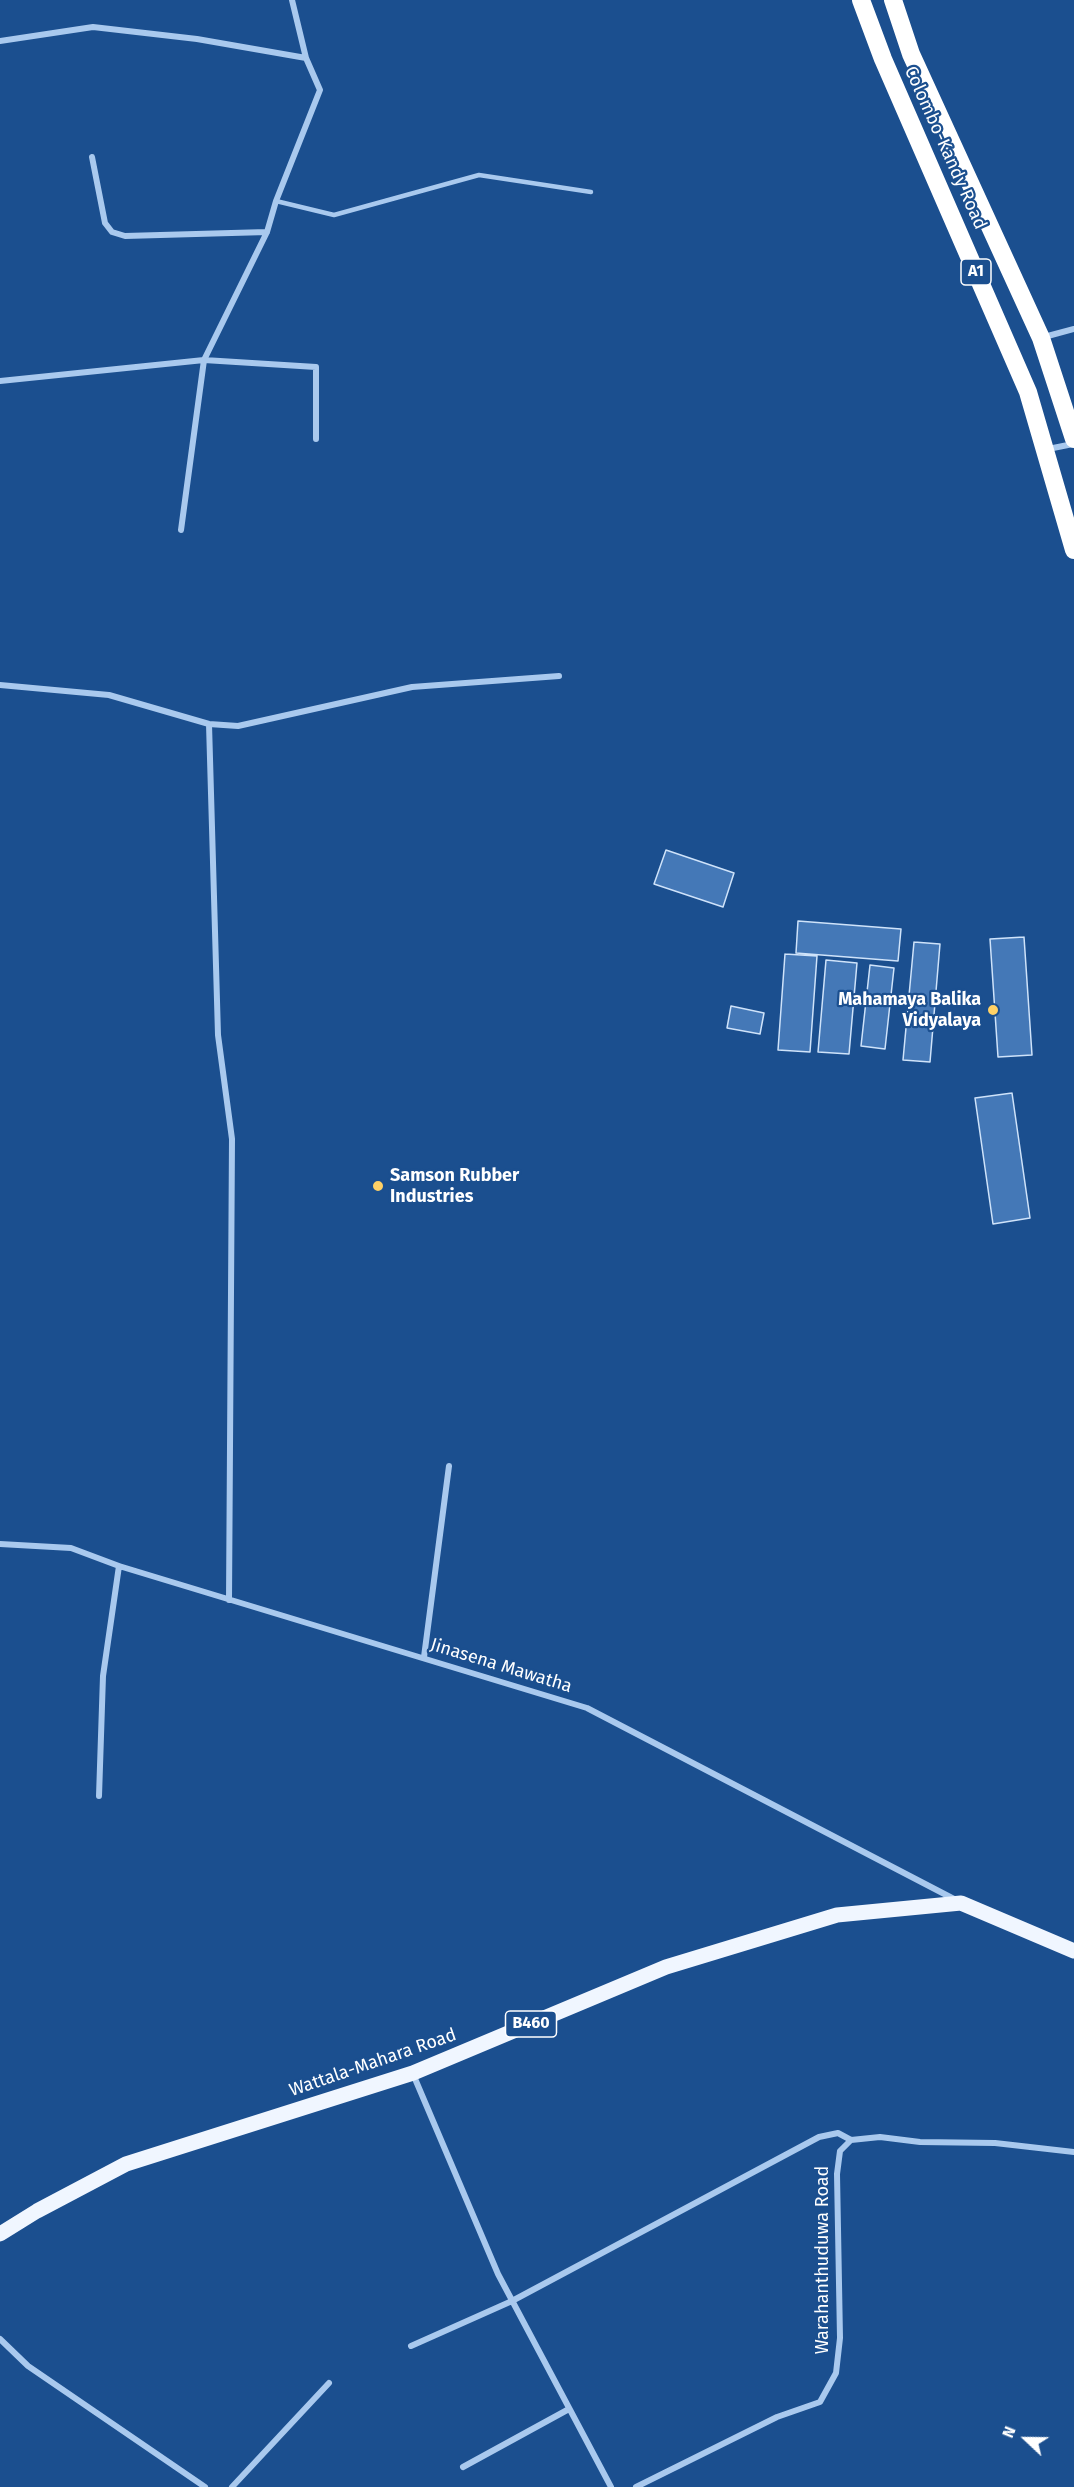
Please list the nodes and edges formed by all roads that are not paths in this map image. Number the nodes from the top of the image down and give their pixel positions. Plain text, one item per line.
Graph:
1 (292, 0) edge
2 (861, 0) edge
3 (893, 0) edge
4 (0, 41) edge
5 (306, 58) junction
6 (92, 157) dead end
7 (591, 192) dead end
8 (276, 201) junction
9 (267, 232) junction
10 (1074, 329) edge
11 (1041, 338) junction
12 (204, 360) junction
13 (0, 381) edge
14 (1074, 439) edge
15 (316, 440) dead end
16 (1074, 444) edge
17 (1045, 450) junction
18 (181, 530) dead end
19 (1074, 550) edge
20 (559, 676) dead end
21 (0, 686) edge
22 (209, 724) junction
23 (449, 1466) dead end
24 (0, 1544) edge
25 (119, 1566) junction
26 (229, 1600) junction
27 (424, 1658) junction
28 (99, 1796) dead end
29 (961, 1903) junction
30 (1074, 1951) edge
31 (413, 2073) junction
32 (851, 2140) junction
33 (1074, 2152) edge
34 (0, 2234) edge
35 (512, 2301) junction
36 (0, 2339) edge
37 (411, 2346) dead end
38 (329, 2383) dead end
39 (569, 2409) junction
40 (463, 2467) dead end
41 (205, 2487) edge
42 (232, 2487) edge
43 (611, 2487) edge
44 (636, 2487) edge

1 - 5 street
2 - 17 highway, Colombo-Kandy Road / A1
3 - 11 highway, Colombo-Kandy Road / A1
4 - 5 street
5 - 8 street
6 - 9 street
7 - 8 lane
8 - 9 street
9 - 12 street
10 - 11 street
11 - 14 highway, Colombo-Kandy Road / A1
12 - 13 street
12 - 15 street
12 - 18 street
16 - 17 street
17 - 19 highway, Colombo-Kandy Road / A1
20 - 22 street
21 - 22 street
22 - 26 street
23 - 27 street
24 - 25 street, Jinasena Mawatha
25 - 26 street, Jinasena Mawatha
25 - 28 street
26 - 27 street, Jinasena Mawatha
27 - 29 street, Jinasena Mawatha
29 - 30 main road, Wattala-Mahara Road / B460
29 - 31 main road, Wattala-Mahara Road / B460
31 - 34 main road, Wattala-Mahara Road / B460
31 - 35 street
32 - 33 street
32 - 35 street
32 - 44 street, Warahanthuduwa Road
35 - 37 street
35 - 39 street
36 - 41 street
38 - 42 street
39 - 40 street
39 - 43 street

